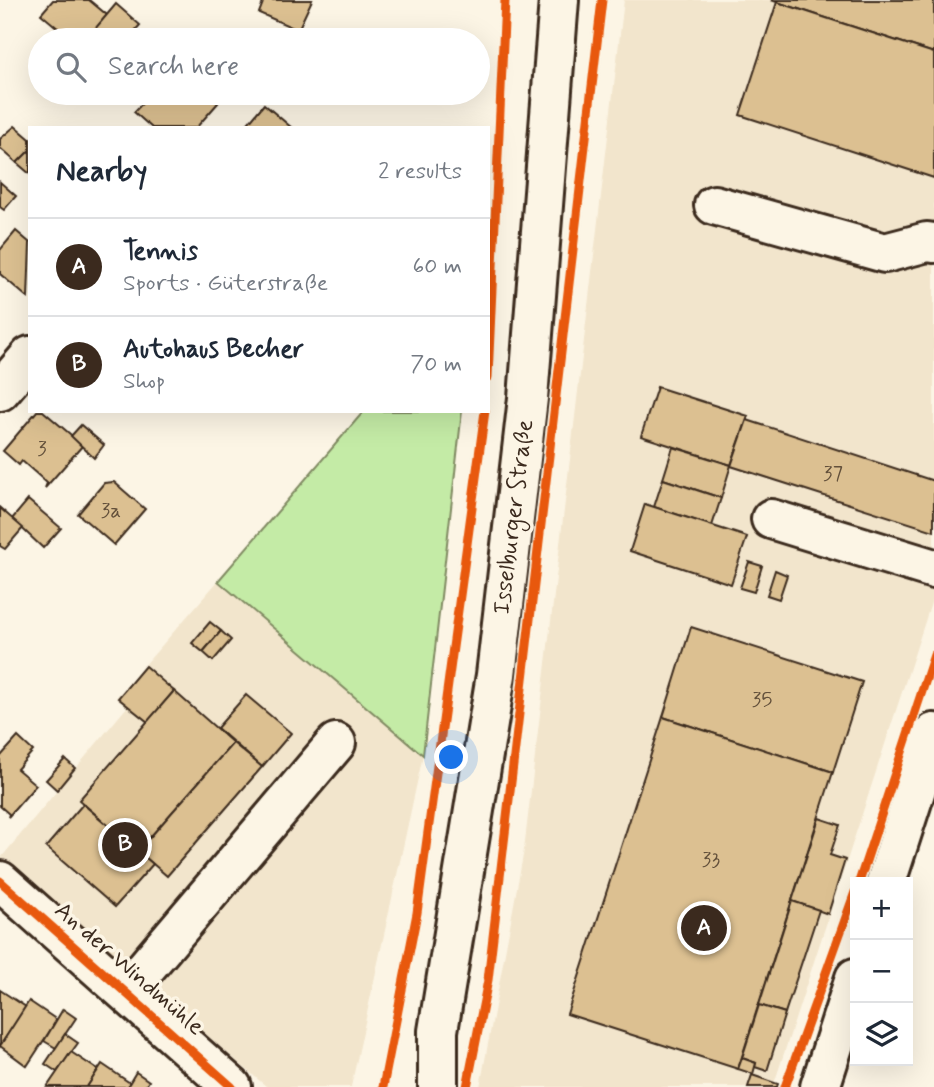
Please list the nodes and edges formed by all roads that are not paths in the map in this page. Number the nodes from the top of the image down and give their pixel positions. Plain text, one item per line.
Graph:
1 (559, 0) edge
2 (714, 205) dead end
3 (934, 243) edge
4 (28, 358) edge
5 (0, 391) edge
6 (771, 519) dead end
7 (934, 569) edge
8 (934, 733) edge
9 (337, 743) dead end
10 (888, 877) edge
11 (0, 881) edge
12 (126, 991) junction
13 (850, 996) edge
14 (438, 1031) junction
15 (829, 1071) edge
16 (232, 1087) edge
17 (414, 1087) edge
18 (438, 1087) edge

1 - 14 main road, Isselburger Straße
2 - 3 main road
4 - 5 main road
6 - 7 main road
8 - 10 main road
9 - 12 main road
11 - 12 main road, An der Windmühle
12 - 16 main road, An der Windmühle
13 - 15 main road
14 - 17 main road, Isselburger Straße
14 - 18 main road, Isselburger Straße

